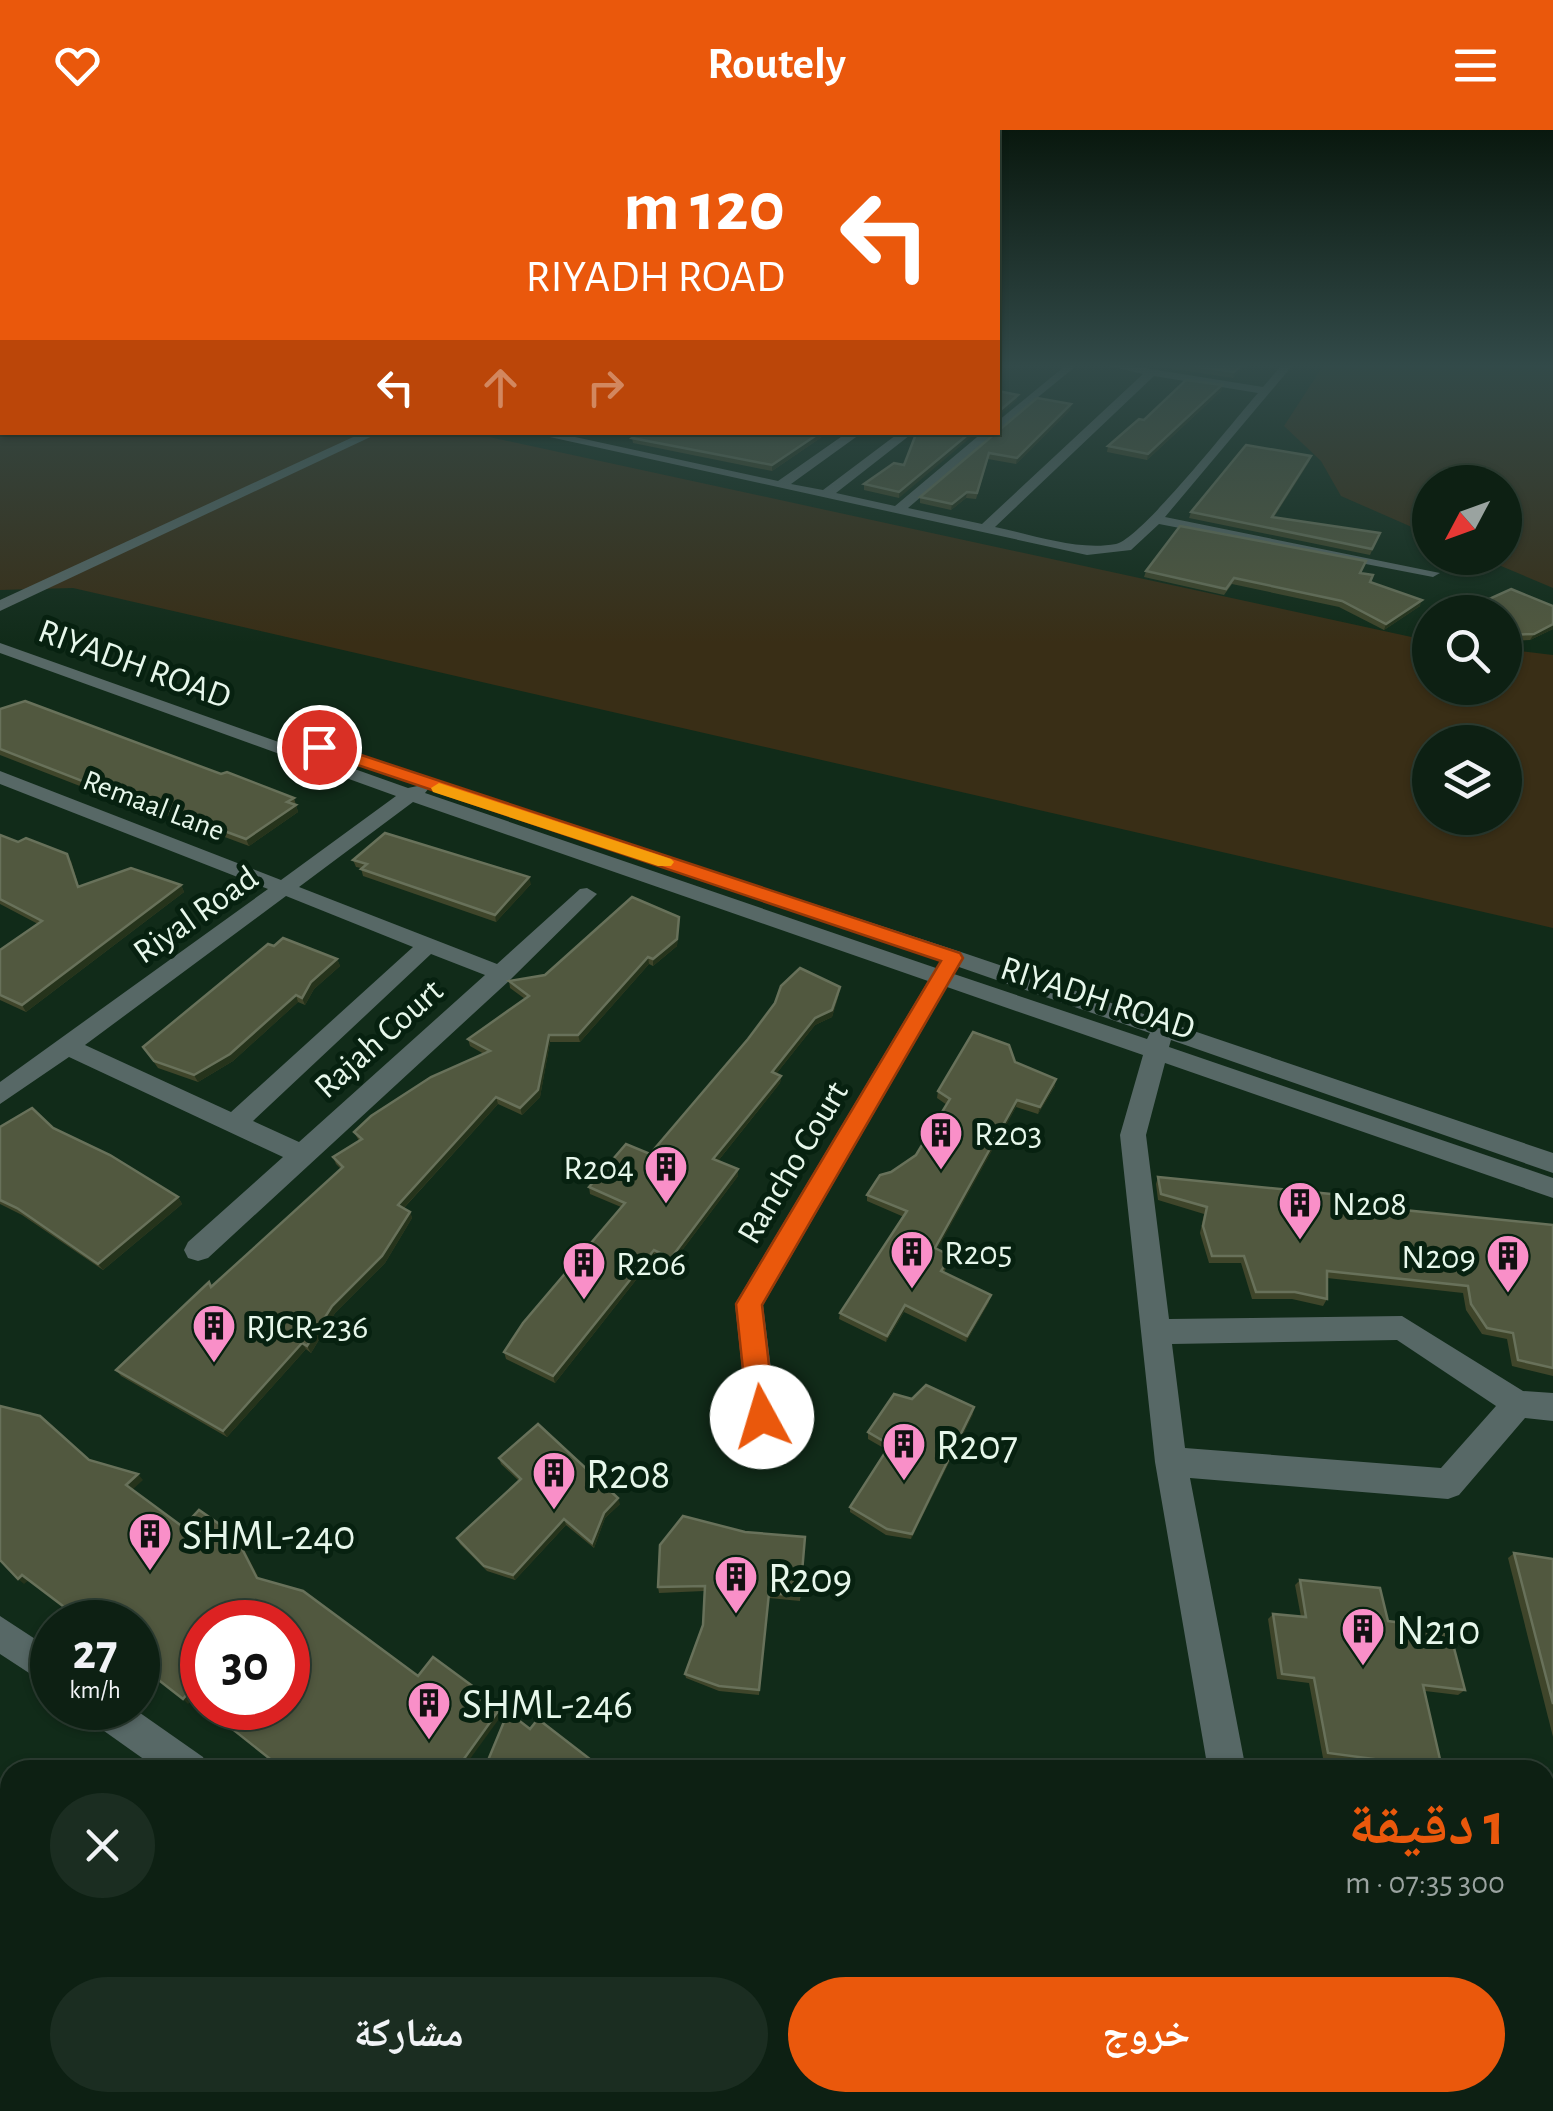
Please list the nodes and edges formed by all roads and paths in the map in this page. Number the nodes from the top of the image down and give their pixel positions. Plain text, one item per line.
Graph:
1 (298, 458) edge
2 (318, 458) edge
3 (664, 458) edge
4 (819, 458) edge
5 (873, 458) edge
6 (959, 458) edge
7 (1060, 458) edge
8 (1209, 458) edge
9 (782, 484) junction
10 (827, 494) junction
11 (899, 509) junction
12 (1156, 519) junction
13 (986, 528) junction
14 (1412, 568) edge
15 (0, 594) edge
16 (0, 606) edge
17 (0, 636) edge
18 (0, 648) edge
19 (0, 776) edge
20 (418, 790) junction
21 (286, 889) junction
22 (587, 894) dead end
23 (428, 944) junction
24 (947, 968) junction
25 (503, 974) junction
26 (1158, 1042) junction
27 (66, 1046) junction
28 (0, 1095) edge
29 (234, 1124) junction
30 (300, 1154) junction
31 (1553, 1163) edge
32 (1553, 1188) edge
33 (198, 1250) dead end
34 (1154, 1332) junction
35 (1518, 1404) junction
36 (1553, 1408) edge
37 (762, 1417) dead end
38 (1171, 1462) junction
39 (0, 1633) edge
40 (30, 1655) edge
41 (135, 1730) edge
42 (176, 1760) edge
43 (1225, 1760) edge

1 - 15 street
2 - 16 street
3 - 9 street
4 - 9 street
5 - 10 street
6 - 11 street
7 - 13 street
8 - 12 street
9 - 10 street
10 - 11 street
11 - 13 street
12 - 13 street
12 - 14 street
17 - 20 street, RIYADH ROAD
18 - 20 street, RIYADH ROAD
19 - 21 street, Remaal Lane
20 - 21 street, Riyal Road
20 - 24 street, RIYADH ROAD
21 - 23 street, Rajah Court
21 - 27 street, Riyal Road
22 - 25 street, Rajah Court
23 - 25 street, Rajah Court
23 - 29 street
24 - 26 street, RIYADH ROAD
24 - 37 street, Rancho Court
25 - 30 street, Rajah Court
26 - 31 street, RIYADH ROAD
26 - 32 street, RIYADH ROAD
26 - 34 street
27 - 28 street, Riyal Road
27 - 29 street
29 - 30 street
30 - 33 street, Rajah Court
34 - 35 street
34 - 38 street
35 - 36 street
35 - 38 street
38 - 43 street
39 - 40 street
41 - 42 street

